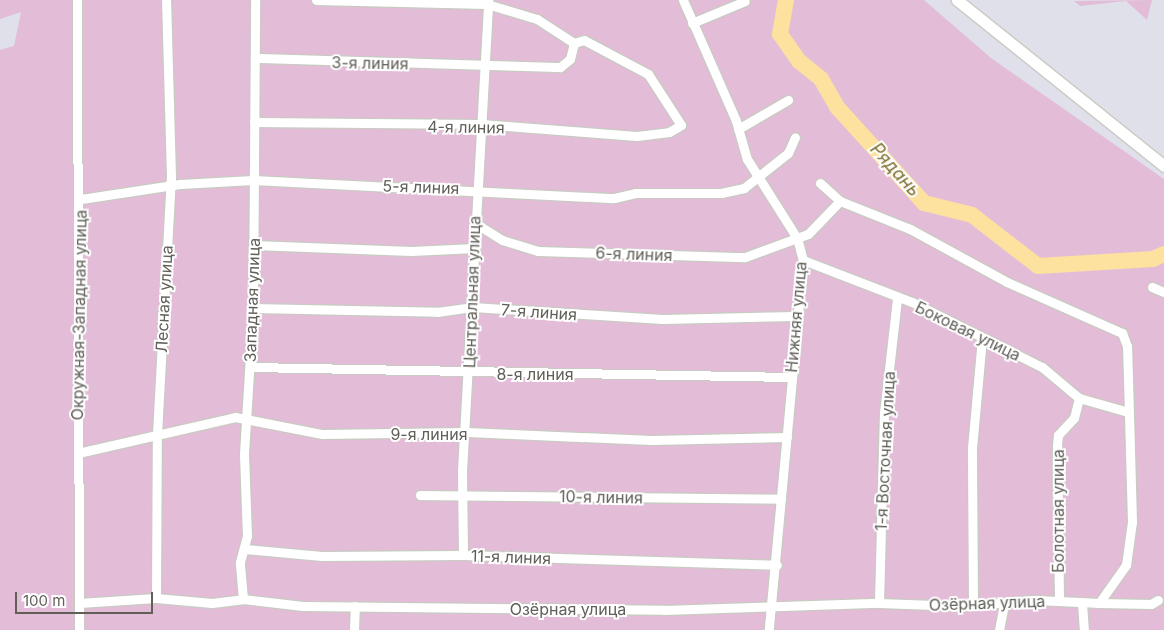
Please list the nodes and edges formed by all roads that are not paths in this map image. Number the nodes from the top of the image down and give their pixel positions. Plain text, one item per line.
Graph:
1 (77, 0) edge
2 (166, 0) edge
3 (255, 0) edge
4 (316, 0) edge
5 (683, 0) edge
6 (957, 0) edge
7 (745, 1) dead end
8 (488, 2) edge
9 (692, 23) junction
10 (574, 44) junction
11 (256, 58) junction
12 (484, 63) junction
13 (788, 100) dead end
14 (254, 122) junction
15 (481, 124) junction
16 (738, 130) junction
17 (795, 136) dead end
18 (1164, 166) edge
19 (756, 176) junction
20 (254, 180) junction
21 (820, 183) dead end
22 (170, 185) junction
23 (476, 189) junction
24 (81, 199) junction
25 (840, 201) junction
26 (476, 223) junction
27 (797, 238) junction
28 (254, 245) junction
29 (475, 248) junction
30 (803, 260) junction
31 (1152, 287) dead end
32 (1164, 292) edge
33 (897, 299) junction
34 (472, 307) junction
35 (253, 308) junction
36 (795, 316) junction
37 (982, 338) junction
38 (250, 367) junction
39 (469, 372) junction
40 (790, 377) junction
41 (1079, 398) junction
42 (1126, 411) junction
43 (247, 418) junction
44 (467, 432) junction
45 (156, 434) junction
46 (787, 437) junction
47 (78, 453) junction
48 (464, 493) junction
49 (420, 495) dead end
50 (781, 499) junction
51 (245, 549) junction
52 (463, 555) junction
53 (777, 565) junction
54 (156, 598) junction
55 (243, 599) junction
56 (1158, 600) dead end
57 (1058, 601) junction
58 (79, 603) junction
59 (879, 603) junction
60 (973, 603) junction
61 (1082, 603) junction
62 (1099, 603) junction
63 (1004, 604) junction
64 (773, 605) junction
65 (355, 606) junction
66 (79, 630) edge
67 (354, 630) edge
68 (769, 630) edge
69 (999, 630) edge
70 (1084, 630) edge

1 - 24 street, Окружная-Западная улица
2 - 22 street, Лесная улица
3 - 11 street, Западная улица
4 - 8 street
5 - 9 street, Нижняя улица
6 - 18 street
7 - 9 street
8 - 10 street
8 - 12 street, Центральная улица
9 - 16 street, Нижняя улица
10 - 12 street, 3-я линия
10 - 15 street, 4-я линия
11 - 12 street, 3-я линия
11 - 14 street, Западная улица
12 - 15 street, Центральная улица
13 - 16 street
14 - 15 street, 4-я линия
14 - 20 street, Западная улица
15 - 23 street, Центральная улица
16 - 19 street, Нижняя улица
17 - 19 street, 5-я линия
19 - 23 street, 5-я линия
19 - 27 street, Нижняя улица
20 - 22 street, 5-я линия
20 - 23 street, 5-я линия
20 - 28 street, Западная улица
21 - 25 street
22 - 24 street, 5-я линия
22 - 45 street, Лесная улица
23 - 26 street, Центральная улица
24 - 47 street, Окружная-Западная улица
25 - 27 street, 6-я линия
25 - 42 street
26 - 27 street, 6-я линия
26 - 29 street, Центральная улица
27 - 30 street, Нижняя улица
28 - 29 street
28 - 35 street, Западная улица
29 - 34 street, Центральная улица
30 - 33 street, Боковая улица
30 - 36 street, Нижняя улица
31 - 32 street
33 - 37 street, Боковая улица
33 - 59 street, 1-я Восточная улица
34 - 35 street, 7-я линия
34 - 36 street, 7-я линия
34 - 39 street, Центральная улица
35 - 38 street, Западная улица
36 - 40 street, Нижняя улица
37 - 41 street, Боковая улица
37 - 60 street
38 - 39 street, 8-я линия
38 - 43 street, Западная улица
39 - 40 street, 8-я линия
39 - 44 street, Центральная улица
40 - 46 street, Нижняя улица
41 - 42 street, Боковая улица
41 - 57 street, Болотная улица
42 - 62 street
43 - 44 street, 9-я линия
43 - 45 street, 9-я линия
43 - 51 street, Западная улица
44 - 46 street, 9-я линия
44 - 48 street, Центральная улица
45 - 47 street, 9-я линия
45 - 54 street, Лесная улица
46 - 50 street, Нижняя улица
47 - 58 street, Окружная-Западная улица
48 - 49 street, 10-я линия
48 - 50 street, 10-я линия
48 - 52 street, Центральная улица
50 - 53 street, Нижняя улица
51 - 52 street, 11-я линия
51 - 55 street, Западная улица
52 - 53 street, 11-я линия
53 - 64 street, Нижняя улица
54 - 55 street, Озёрная улица
54 - 58 street, Озёрная улица
55 - 65 street, Озёрная улица
56 - 62 street, Озёрная улица
57 - 61 street, Озёрная улица
57 - 63 street, Озёрная улица
58 - 66 street, Окружная-Западная улица
59 - 60 street, Озёрная улица
59 - 64 street, Озёрная улица
60 - 63 street, Озёрная улица
61 - 62 street, Озёрная улица
61 - 70 street
63 - 69 street
64 - 65 street, Озёрная улица
64 - 68 street, Нижняя улица
65 - 67 street

